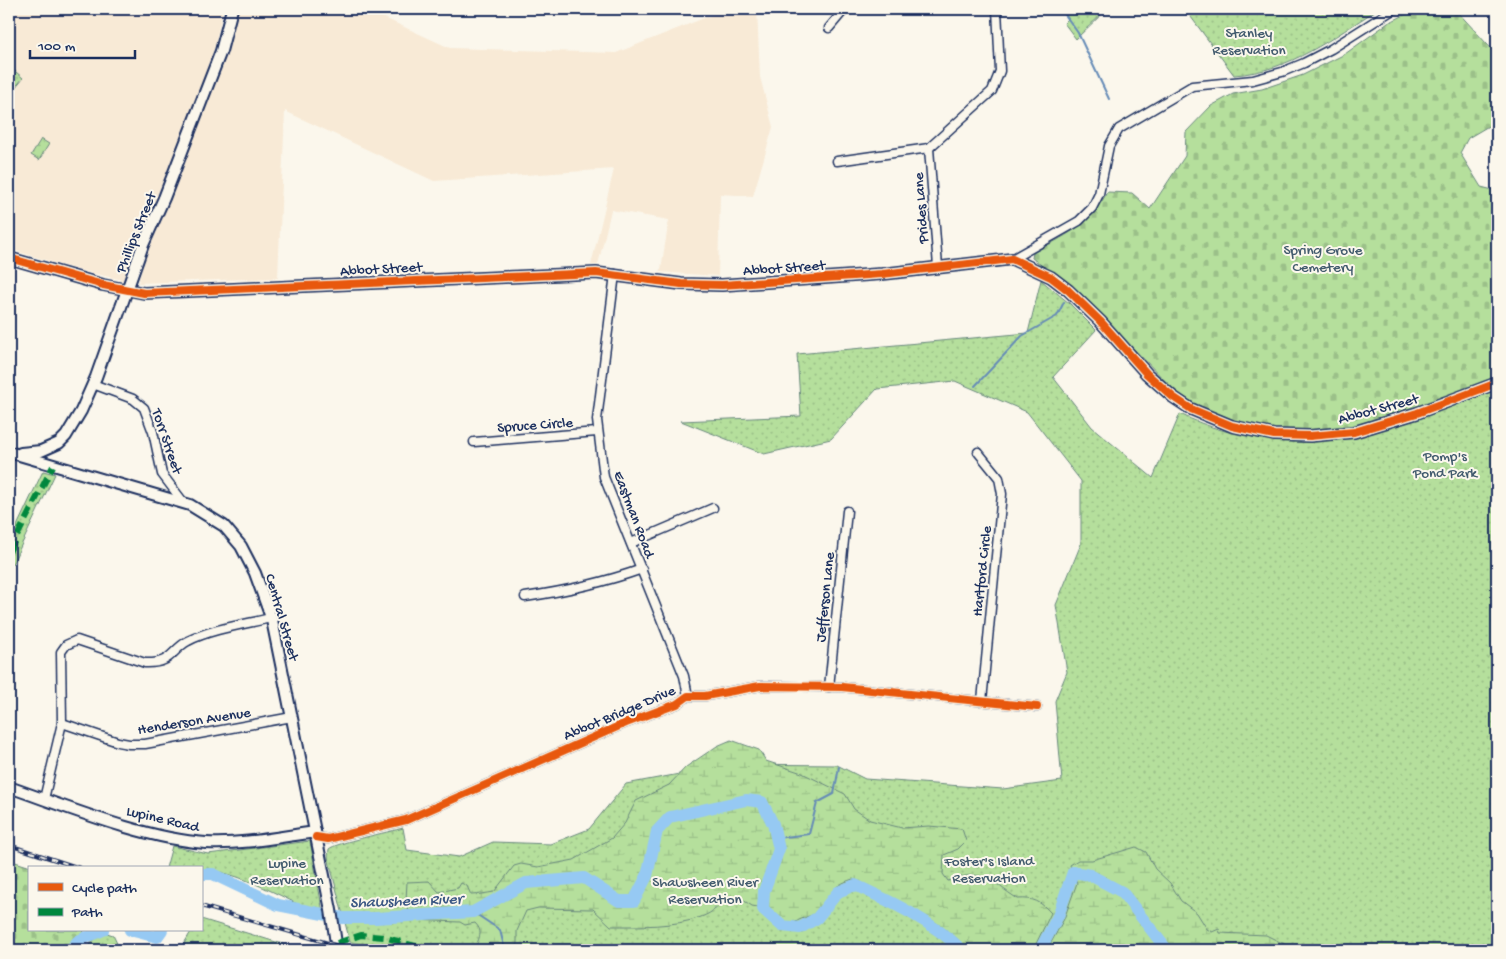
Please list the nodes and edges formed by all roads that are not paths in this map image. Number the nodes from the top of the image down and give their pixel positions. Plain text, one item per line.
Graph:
1 (232, 9) edge
2 (845, 9) edge
3 (996, 9) edge
4 (1394, 9) edge
5 (829, 28) dead end
6 (929, 148) junction
7 (837, 161) dead end
8 (9, 258) edge
9 (1012, 259) junction
10 (938, 267) junction
11 (615, 274) junction
12 (128, 291) junction
13 (1497, 383) edge
14 (92, 384) junction
15 (597, 432) junction
16 (474, 442) dead end
17 (978, 452) dead end
18 (11, 453) edge
19 (184, 503) junction
20 (713, 508) dead end
21 (847, 511) dead end
22 (631, 543) junction
23 (642, 569) junction
24 (525, 597) dead end
25 (271, 618) junction
26 (829, 687) junction
27 (688, 696) junction
28 (982, 701) junction
29 (1037, 707) dead end
30 (292, 718) junction
31 (62, 723) junction
32 (9, 787) edge
33 (44, 799) junction
34 (316, 835) junction
35 (337, 950) edge

1 - 12 street, Phillips Street
2 - 5 street
3 - 6 street
4 - 9 street
6 - 7 street
6 - 10 street, Prides Lane
8 - 12 street, Abbot Street
9 - 10 street, Abbot Street
9 - 13 street, Abbot Street
10 - 11 street, Abbot Street
11 - 12 street, Abbot Street
11 - 15 street, Eastman Road
12 - 14 street, Phillips Street
14 - 18 street, Phillips Street
14 - 19 street, Torr Street
15 - 16 street, Spruce Circle
15 - 22 street, Eastman Road
17 - 28 street, Hartford Circle
18 - 19 street, Central Street
19 - 25 street, Central Street
20 - 22 street
21 - 26 street, Jefferson Lane
22 - 23 street, Eastman Road
23 - 24 street
23 - 27 street, Eastman Road
25 - 30 street, Central Street
25 - 31 street
26 - 27 street, Abbot Bridge Drive
26 - 28 street, Abbot Bridge Drive
27 - 34 street, Abbot Bridge Drive
28 - 29 street, Abbot Bridge Drive
30 - 31 street, Henderson Avenue
30 - 34 street, Central Street
31 - 33 street
32 - 33 street, Lupine Road
33 - 34 street, Lupine Road
34 - 35 street, Central Street

